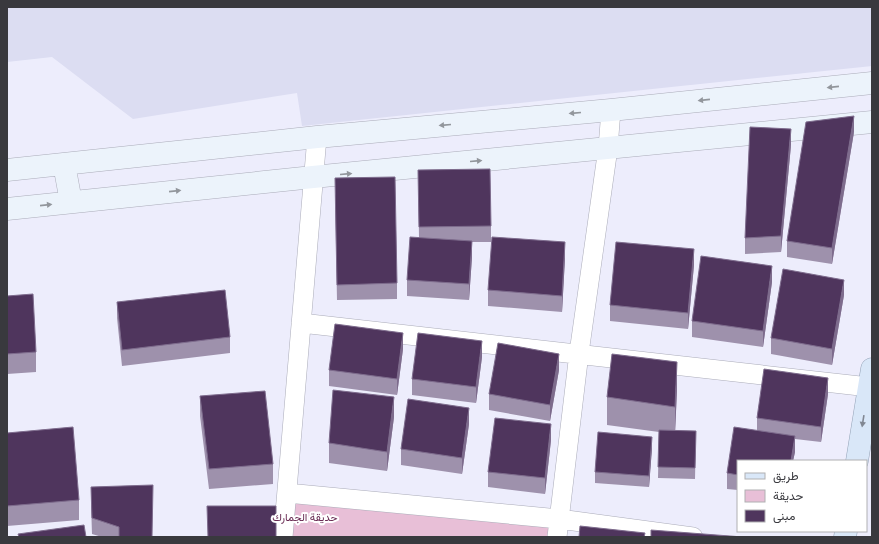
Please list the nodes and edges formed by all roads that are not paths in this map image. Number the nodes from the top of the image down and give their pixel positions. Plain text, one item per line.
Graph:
1 (872, 83) edge
2 (611, 110) junction
3 (872, 122) edge
4 (317, 137) junction
5 (608, 148) junction
6 (64, 164) junction
7 (7, 170) edge
8 (313, 177) junction
9 (71, 202) junction
10 (7, 209) edge
11 (301, 323) junction
12 (579, 353) junction
13 (870, 378) edge
14 (857, 460) edge
15 (286, 493) junction
16 (558, 528) edge
17 (283, 537) edge
18 (693, 537) edge

1 -> 2 street
2 -> 4 street
2 - 5 street
3 - 5 street
4 - 6 street
4 - 8 street
8 -> 5 street
5 - 12 street
6 - 7 street
6 - 9 street
9 -> 8 street
8 - 11 street
10 -> 9 street
11 - 12 street
11 - 15 street
12 - 13 street
12 - 16 street
13 -> 14 main road
15 - 16 street
15 - 17 street
16 - 18 street

